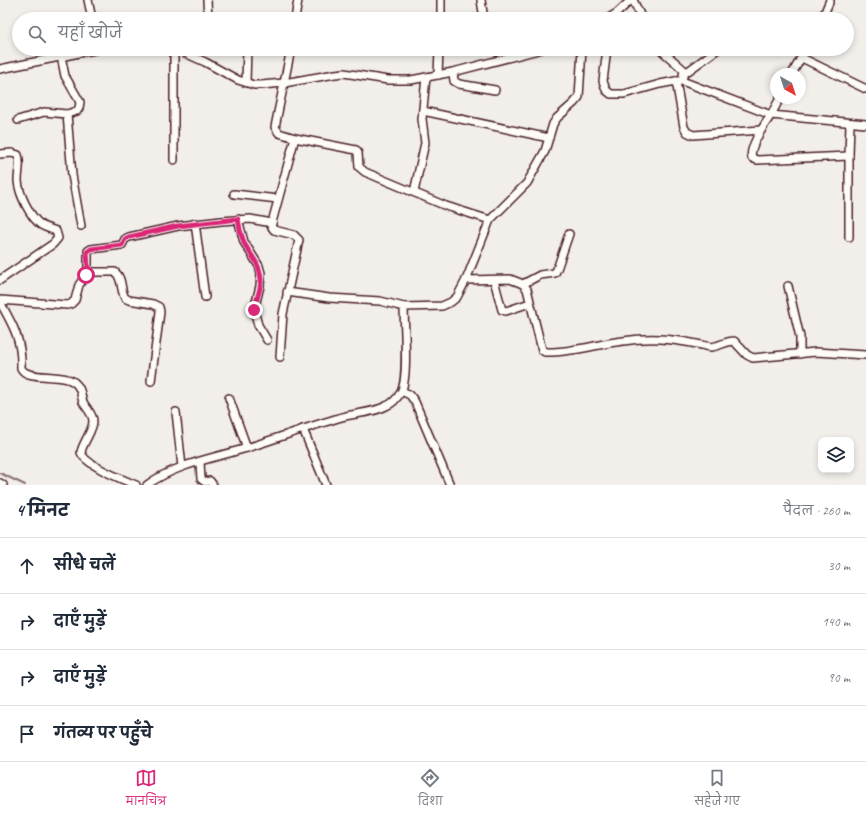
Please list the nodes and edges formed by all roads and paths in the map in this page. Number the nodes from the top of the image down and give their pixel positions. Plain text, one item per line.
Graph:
1 (88, 0) edge
2 (208, 0) edge
3 (298, 0) edge
4 (441, 0) edge
5 (481, 0) edge
6 (632, 0) edge
7 (830, 0) edge
8 (91, 12) edge
9 (208, 12) edge
10 (296, 12) edge
11 (441, 12) edge
12 (483, 12) edge
13 (618, 12) edge
14 (638, 12) edge
15 (825, 12) edge
16 (62, 56) joint
17 (178, 56) edge
18 (193, 56) edge
19 (247, 56) edge
20 (287, 56) edge
21 (439, 56) edge
22 (515, 56) edge
23 (582, 56) edge
24 (606, 56) edge
25 (668, 56) edge
26 (709, 56) edge
27 (802, 58) joint
28 (796, 68) edge
29 (0, 69) edge
30 (453, 72) junction
31 (438, 75) junction
32 (426, 77) junction
33 (681, 79) junction
34 (246, 82) junction
35 (284, 83) junction
36 (866, 89) edge
37 (495, 90) dead end
38 (777, 104) edge
39 (423, 111) junction
40 (67, 114) junction
41 (771, 114) junction
42 (18, 120) dead end
43 (850, 123) junction
44 (866, 124) edge
45 (761, 130) junction
46 (294, 138) junction
47 (549, 138) junction
48 (0, 154) edge
49 (849, 156) junction
50 (174, 160) dead end
51 (414, 192) junction
52 (234, 194) dead end
53 (278, 199) junction
54 (238, 219) junction
55 (490, 220) junction
56 (195, 223) junction
57 (272, 223) junction
58 (81, 226) dead end
59 (569, 234) dead end
60 (849, 237) dead end
61 (88, 272) junction
62 (0, 280) edge
63 (466, 280) junction
64 (494, 280) junction
65 (523, 284) junction
66 (788, 286) dead end
67 (287, 292) junction
68 (205, 297) dead end
69 (0, 301) edge
70 (530, 303) junction
71 (404, 307) junction
72 (267, 340) dead end
73 (800, 354) junction
74 (866, 355) edge
75 (280, 357) dead end
76 (151, 381) dead end
77 (402, 391) junction
78 (229, 398) dead end
79 (176, 412) dead end
80 (303, 429) junction
81 (247, 448) junction
82 (200, 462) junction
83 (182, 467) junction
84 (0, 483) edge
85 (3, 485) edge
86 (136, 485) edge
87 (148, 485) edge
88 (213, 485) edge
89 (326, 485) edge
90 (450, 485) edge

1 - 8 street
2 - 9 street
3 - 10 street
4 - 11 street
5 - 12 street
6 - 13 street
6 - 14 street
7 - 15 street
16 - 29 street
16 - 40 street
17 - 50 street
18 - 34 street
19 - 34 street
20 - 35 street
21 - 31 street
22 - 30 street
23 - 47 street
24 - 33 street
25 - 33 street
26 - 33 street
27 - 28 street
27 - 36 street
30 - 31 street
30 - 37 street
31 - 32 street
32 - 35 street
32 - 39 street
33 - 41 street
33 - 45 street
34 - 35 street
35 - 46 street
38 - 41 street
39 - 47 street
39 - 51 street
40 - 42 street
40 - 58 street
41 - 43 street
41 - 45 street
43 - 44 street
43 - 49 street
45 - 49 street
46 - 51 street
46 - 53 street
47 - 55 street
48 - 62 street
49 - 60 street
51 - 55 street
52 - 53 street
53 - 57 street
54 - 56 street
54 - 57 street
54 - 72 street
55 - 63 street
56 - 61 street
56 - 68 street
57 - 67 street
59 - 65 street
61 - 69 street
61 - 76 street
63 - 64 street
63 - 71 street
64 - 65 street
64 - 70 street
65 - 70 street
66 - 73 street
67 - 71 street
67 - 75 street
69 - 86 street
70 - 73 street
71 - 77 street
73 - 74 street
77 - 80 street
77 - 90 street
78 - 81 street
79 - 83 street
80 - 81 street
80 - 89 street
81 - 82 street
82 - 83 street
82 - 88 street
83 - 87 street
84 - 85 street

